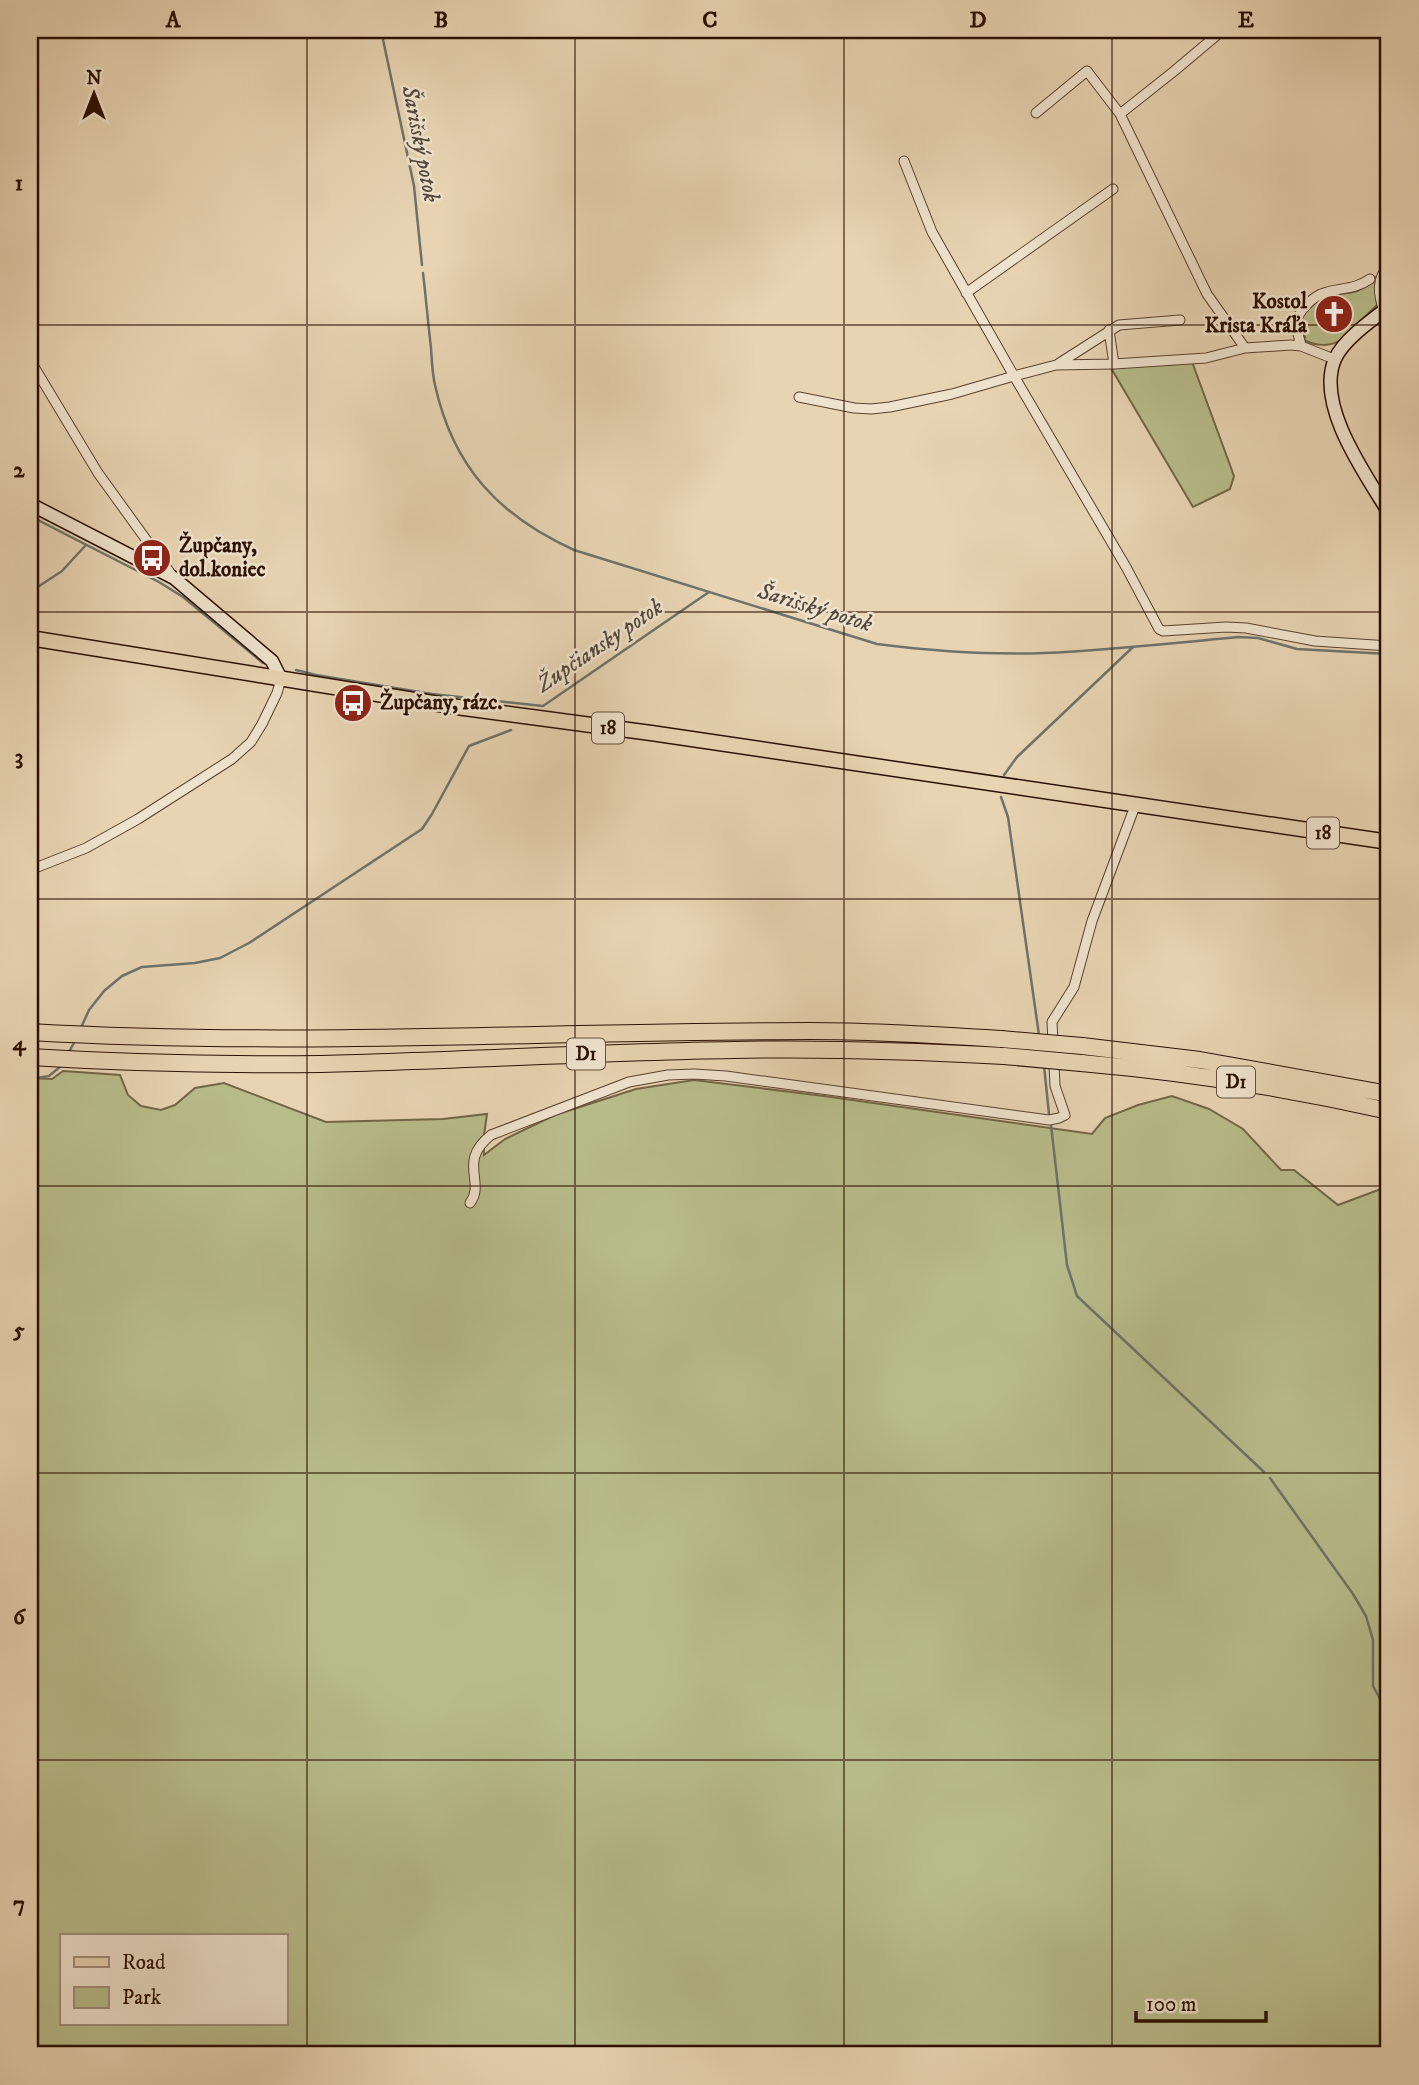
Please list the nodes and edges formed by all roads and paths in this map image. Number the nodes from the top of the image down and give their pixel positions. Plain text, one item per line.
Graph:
1 (1223, 30) edge
2 (1036, 113) dead end
3 (1120, 114) junction
4 (904, 161) dead end
5 (1113, 189) dead end
6 (1389, 265) edge
7 (1370, 279) dead end
8 (966, 293) junction
9 (1387, 309) edge
10 (1180, 320) dead end
11 (1109, 330) junction
12 (1301, 346) junction
13 (1245, 348) junction
14 (1334, 359) junction
15 (30, 360) edge
16 (1114, 364) junction
17 (1056, 365) junction
18 (1014, 376) junction
19 (799, 397) dead end
20 (30, 504) edge
21 (1389, 513) edge
22 (174, 578) junction
23 (30, 638) edge
24 (1389, 646) edge
25 (281, 679) junction
26 (1135, 806) junction
27 (1389, 842) edge
28 (30, 870) edge
29 (30, 1032) edge
30 (1082, 1054) junction
31 (30, 1057) edge
32 (1389, 1094) edge
33 (1389, 1111) edge
34 (470, 1203) dead end

1 - 3 street
2 - 3 street
3 - 13 street
4 - 8 street
5 - 8 street
6 - 9 street
7 - 12 street
8 - 18 street
9 - 14 street
10 - 11 street
11 - 16 street
11 - 17 street
12 - 13 street
12 - 14 street
13 - 16 street
14 - 21 street
15 - 22 street
16 - 17 street
17 - 18 street
18 - 19 street
18 - 24 street
20 - 22 street
22 - 25 street
23 - 25 main road, 18
25 - 26 main road, 18
25 - 28 street
26 - 27 main road, 18
26 - 34 street
29 - 30 highway, D1, bridge
30 - 31 highway, D1, bridge
30 - 32 highway, D1
30 - 33 highway, D1

